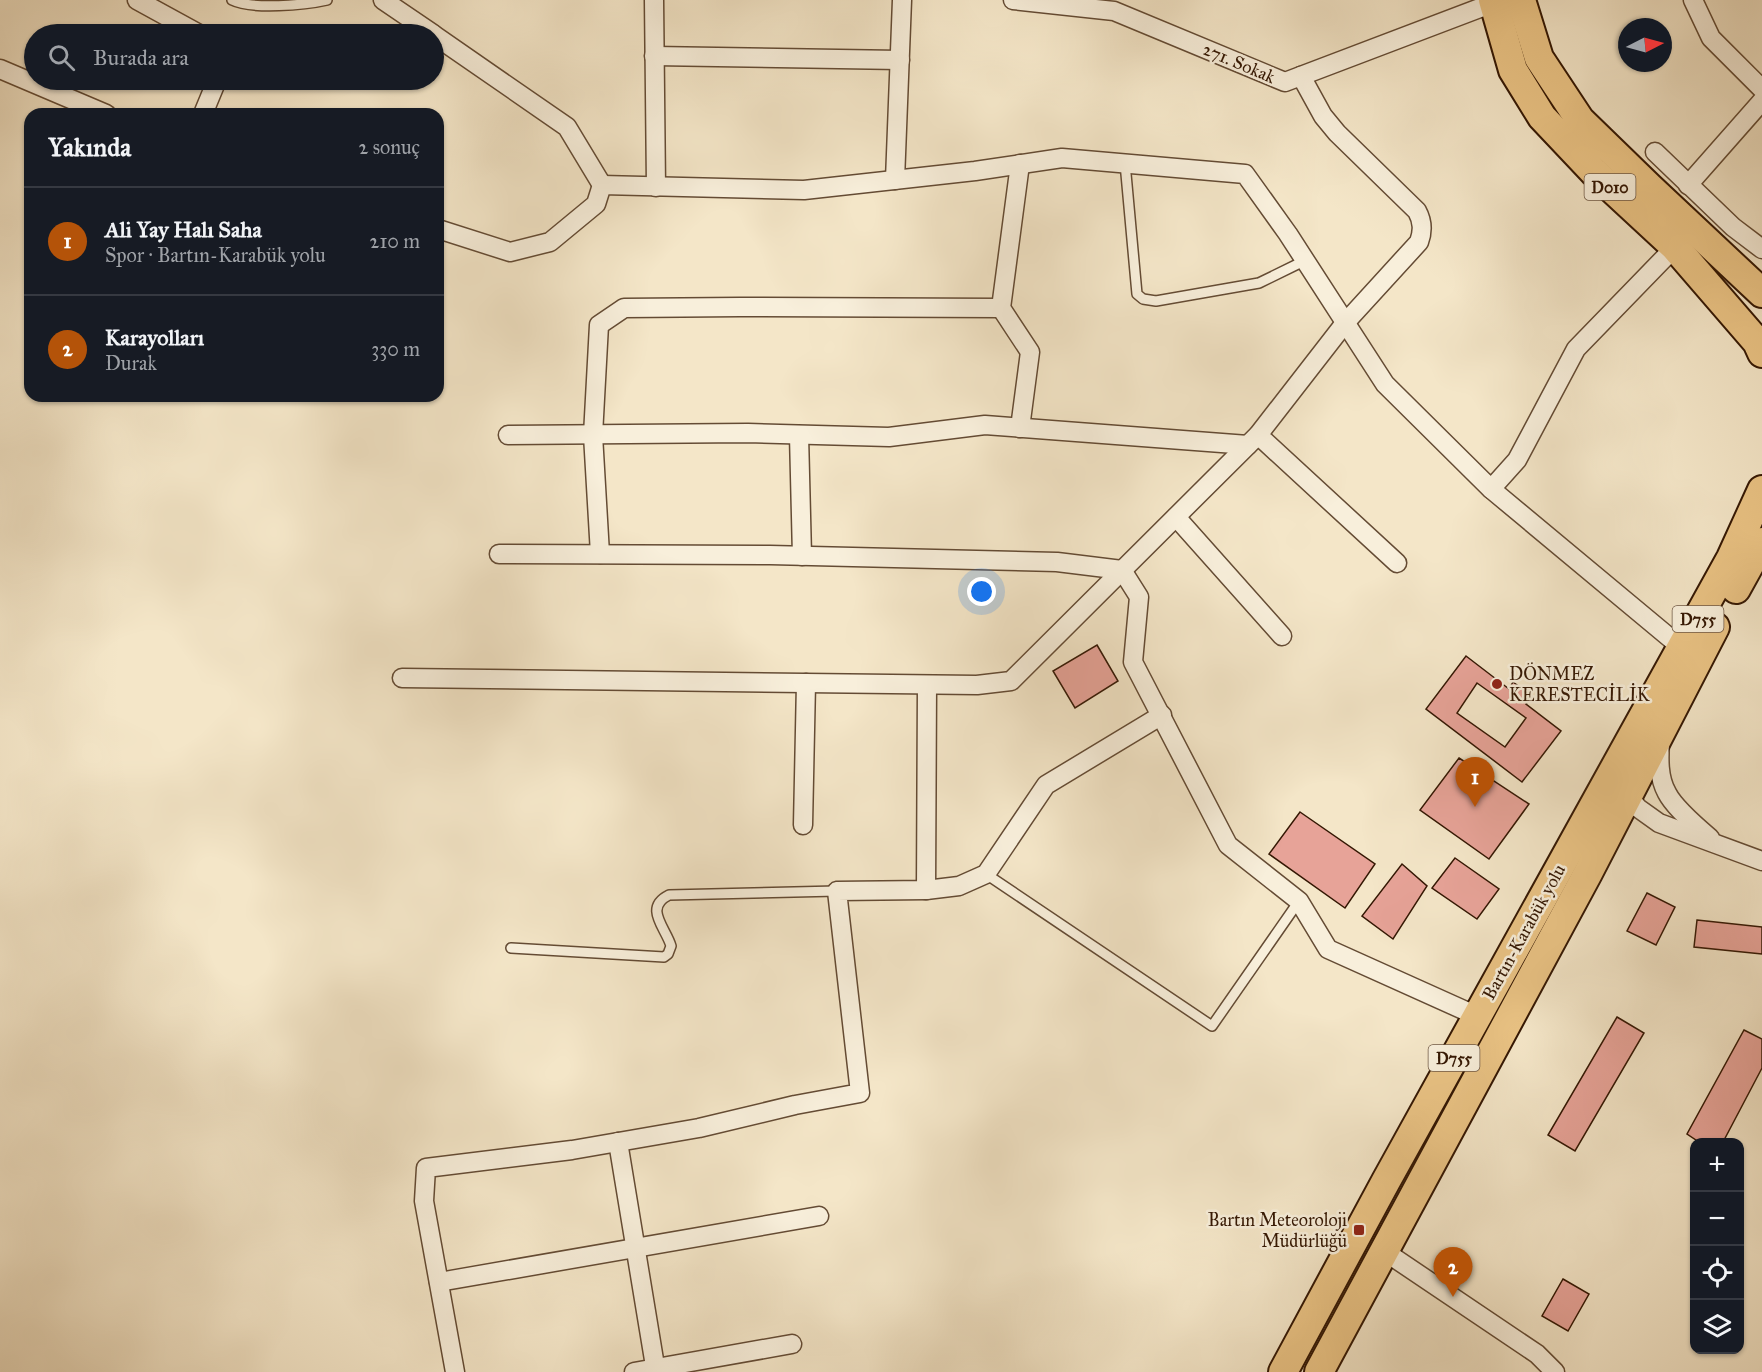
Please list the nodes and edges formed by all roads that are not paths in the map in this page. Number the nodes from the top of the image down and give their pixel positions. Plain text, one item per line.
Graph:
1 (137, 0) edge
2 (232, 0) edge
3 (327, 0) edge
4 (383, 0) edge
5 (654, 0) edge
6 (902, 0) edge
7 (1013, 0) edge
8 (1521, 0) edge
9 (1693, 0) edge
10 (1493, 2) edge
11 (1114, 6) edge
12 (181, 24) edge
13 (417, 24) edge
14 (444, 43) edge
15 (654, 56) junction
16 (900, 60) junction
17 (0, 69) edge
18 (1301, 76) junction
19 (24, 79) edge
20 (1762, 89) edge
21 (49, 90) edge
22 (213, 90) edge
23 (1762, 101) edge
24 (92, 108) edge
25 (205, 108) edge
26 (1655, 152) dead end
27 (1020, 164) junction
28 (1125, 164) junction
29 (895, 180) junction
30 (602, 185) junction
31 (1688, 185) junction
32 (656, 187) junction
33 (444, 231) edge
34 (1675, 247) junction
35 (1762, 249) edge
36 (1306, 260) junction
37 (1762, 293) edge
38 (1001, 308) junction
39 (1346, 322) junction
40 (1762, 353) edge
41 (1020, 428) junction
42 (508, 435) dead end
43 (593, 435) junction
44 (799, 435) junction
45 (1253, 440) junction
46 (1491, 489) junction
47 (1762, 490) edge
48 (1176, 517) junction
49 (1762, 542) edge
50 (499, 554) dead end
51 (600, 554) junction
52 (802, 555) junction
53 (1397, 563) dead end
54 (1122, 570) junction
55 (1281, 636) dead end
56 (1682, 648) junction
57 (402, 678) dead end
58 (806, 683) junction
59 (927, 685) junction
60 (1162, 715) junction
61 (1660, 733) junction
62 (1627, 746) junction
63 (1628, 796) junction
64 (1659, 823) junction
65 (803, 825) dead end
66 (1610, 831) junction
67 (1719, 845) junction
68 (1762, 861) edge
69 (986, 874) junction
70 (926, 890) junction
71 (837, 891) junction
72 (1299, 901) junction
73 (511, 948) dead end
74 (1477, 1016) junction
75 (618, 1142) junction
76 (819, 1216) dead end
77 (635, 1248) junction
78 (1384, 1251) junction
79 (439, 1282) junction
80 (792, 1344) dead end
81 (656, 1370) edge
82 (455, 1372) edge
83 (634, 1372) edge
84 (1283, 1372) edge
85 (1319, 1372) edge
86 (1555, 1372) edge

1 - 12 street
2 - 3 lane
4 - 13 street
5 - 15 street
6 - 16 street
7 - 11 street, 271. Sokak
8 - 37 highway, D010
9 - 20 street
10 - 18 street, 271. Sokak
10 - 34 highway, D010
11 - 18 street, 271. Sokak
14 - 30 street
15 - 16 street
15 - 32 street
16 - 29 street
17 - 19 street
18 - 39 street
21 - 24 street
22 - 25 street
23 - 31 street
26 - 31 street
27 - 28 street
27 - 29 street
27 - 38 street
28 - 36 street
28 - 36 lane
29 - 32 street
30 - 32 street
30 - 33 street
31 - 35 street
34 - 40 highway, D010
34 - 46 street
36 - 39 street
38 - 41 street
38 - 43 street
39 - 45 street
39 - 46 street
41 - 44 street
41 - 45 street
42 - 43 street
43 - 44 street
43 - 51 street
44 - 52 street
45 - 48 street
45 - 53 street
46 - 56 street
47 - 56 highway, Bartın-Karabük yolu / D755
48 - 54 street
48 - 55 street
49 - 61 highway, Bartın-Karabük yolu / D755
50 - 51 street
51 - 52 street
52 - 54 street
54 - 59 street
54 - 60 street
56 - 62 highway, Bartın-Karabük yolu / D755
57 - 58 street
58 - 59 street
58 - 65 street
59 - 70 street
60 - 69 street
60 - 72 street
61 - 63 highway, Bartın-Karabük yolu / D755
61 - 67 street
62 - 63 street
62 - 74 highway, Bartın-Karabük yolu / D755
63 - 64 street
63 - 66 highway, Bartın-Karabük yolu / D755
64 - 66 street
64 - 67 street
66 - 78 highway, Bartın-Karabük yolu / D755
67 - 68 street
69 - 70 street
69 - 72 lane
70 - 71 street
71 - 73 lane
71 - 75 street
72 - 74 street
74 - 84 highway, Bartın-Karabük yolu / D755
75 - 77 street
75 - 79 street
76 - 77 street
77 - 79 street
77 - 81 street
78 - 85 highway, Bartın-Karabük yolu / D755
78 - 86 street
79 - 82 street
80 - 81 street
81 - 83 street

